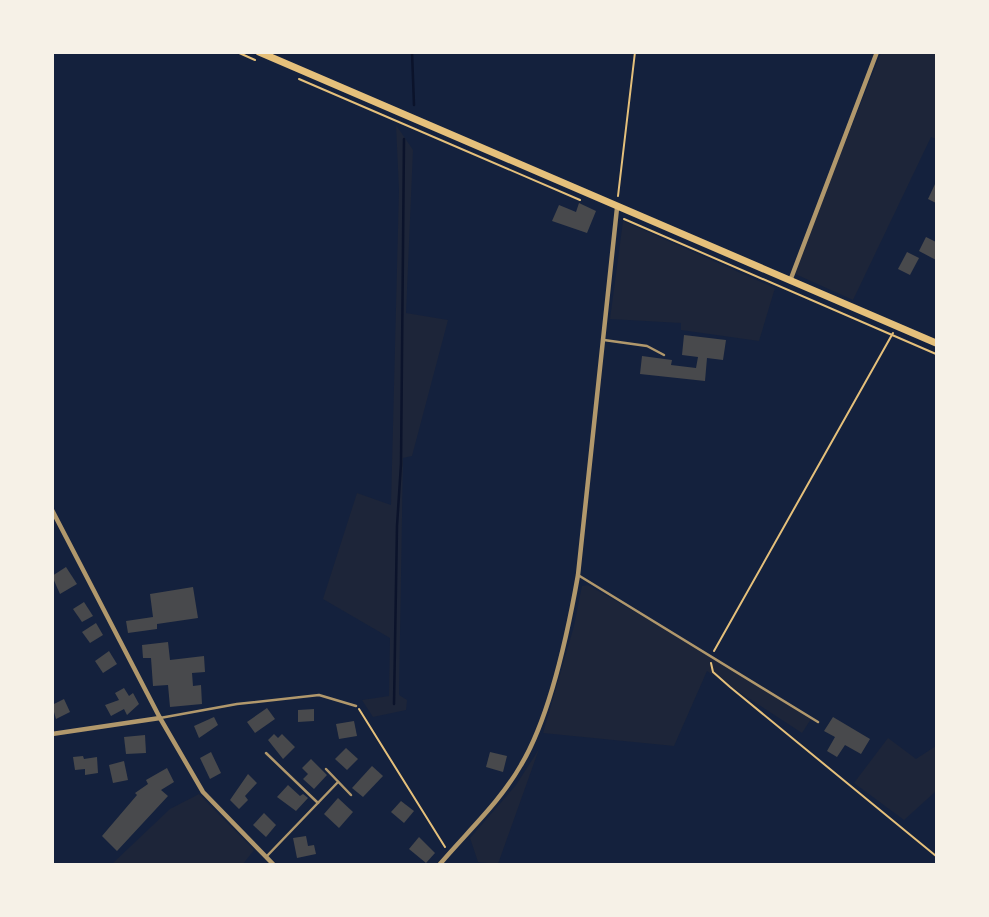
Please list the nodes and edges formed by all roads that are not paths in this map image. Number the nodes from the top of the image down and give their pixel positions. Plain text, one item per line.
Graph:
1 (259, 52) edge
2 (877, 52) edge
3 (617, 208) junction
4 (789, 282) junction
5 (604, 340) junction
6 (936, 343) edge
7 (664, 355) dead end
8 (52, 510) edge
9 (578, 575) junction
10 (356, 706) road end
11 (160, 718) junction
12 (818, 722) dead end
13 (52, 734) edge
14 (266, 753) dead end
15 (326, 769) dead end
16 (338, 782) junction
17 (351, 795) dead end
18 (318, 803) junction
19 (266, 857) junction
20 (273, 864) edge
21 (440, 864) edge

1 - 3 main road
2 - 4 street
3 - 4 main road
3 - 5 street
4 - 6 main road
5 - 7 lane
5 - 9 street
8 - 11 street
9 - 12 lane
9 - 21 street
10 - 11 lane
11 - 13 street
11 - 19 street
14 - 18 lane
15 - 16 lane
16 - 17 lane
16 - 18 lane
18 - 19 lane
19 - 20 street

